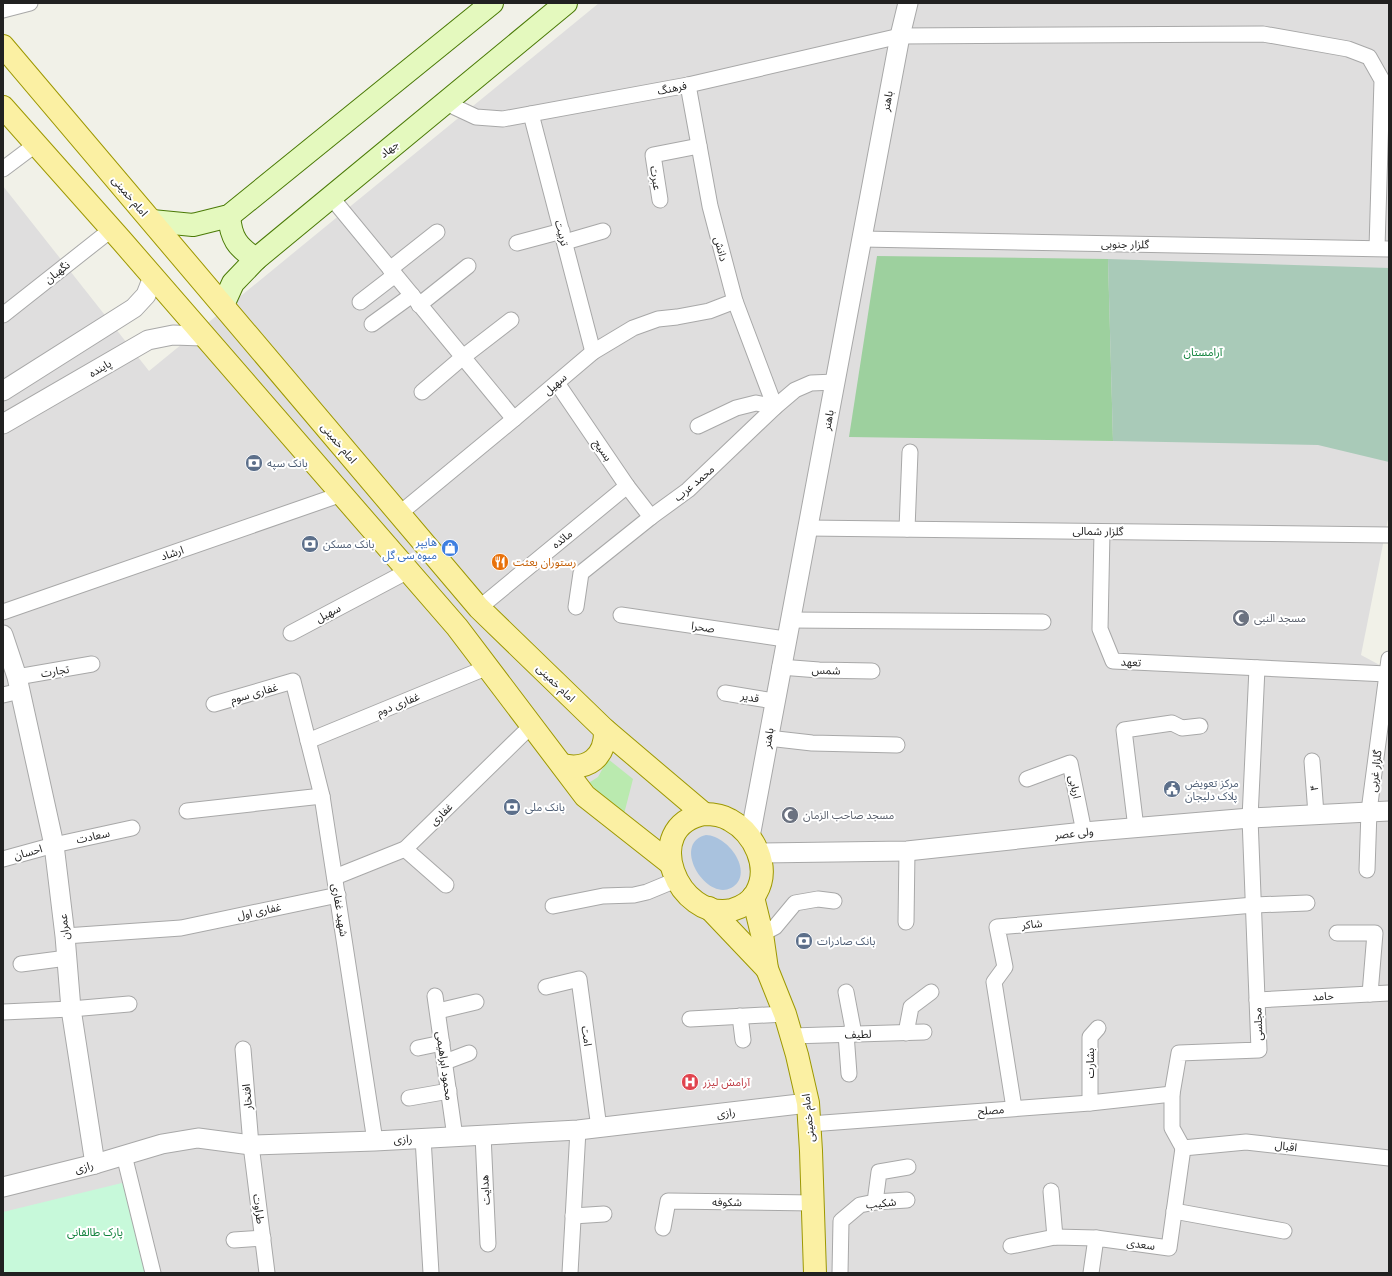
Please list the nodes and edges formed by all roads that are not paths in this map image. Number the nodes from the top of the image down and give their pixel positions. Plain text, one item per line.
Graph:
1 (30, 3) edge
2 (492, 3) edge
3 (566, 3) edge
4 (908, 3) edge
5 (3, 10) edge
6 (900, 36) junction
7 (3, 46) edge
8 (688, 85) junction
9 (446, 103) junction
10 (3, 107) edge
11 (531, 114) junction
12 (3, 125) edge
13 (35, 144) junction
14 (699, 146) junction
15 (3, 169) edge
16 (331, 197) junction
17 (660, 200) dead end
18 (229, 216) junction
19 (152, 222) junction
20 (112, 229) junction
21 (603, 231) dead end
22 (437, 232) dead end
23 (563, 237) junction
24 (862, 239) junction
25 (517, 243) dead end
26 (1383, 248) edge
27 (256, 259) junction
28 (468, 266) dead end
29 (393, 272) junction
30 (153, 277) junction
31 (416, 300) junction
32 (735, 301) junction
33 (360, 302) dead end
34 (223, 305) junction
35 (3, 316) edge
36 (511, 320) dead end
37 (372, 324) dead end
38 (203, 336) junction
39 (593, 352) junction
40 (463, 357) junction
41 (835, 382) junction
42 (557, 383) junction
43 (3, 391) edge
44 (422, 392) dead end
45 (775, 407) junction
46 (514, 419) junction
47 (3, 424) edge
48 (698, 426) dead end
49 (910, 452) dead end
50 (627, 486) junction
51 (342, 494) junction
52 (399, 514) junction
53 (651, 517) junction
54 (808, 528) junction
55 (907, 529) junction
56 (1102, 532) junction
57 (1389, 535) edge
58 (408, 571) junction
59 (576, 607) dead end
60 (479, 608) junction
61 (3, 612) edge
62 (621, 615) dead end
63 (789, 620) junction
64 (1043, 622) dead end
65 (291, 633) dead end
66 (3, 635) edge
67 (785, 639) junction
68 (1389, 659) edge
69 (92, 664) dead end
70 (488, 667) junction
71 (780, 667) junction
72 (1257, 668) junction
73 (872, 670) dead end
74 (1387, 674) junction
75 (293, 682) joint
76 (13, 688) edge
77 (726, 693) dead end
78 (774, 701) junction
79 (214, 704) dead end
80 (532, 725) junction
81 (1200, 726) dead end
82 (605, 730) junction
83 (1384, 733) edge
84 (768, 738) junction
85 (308, 741) junction
86 (897, 745) dead end
87 (1312, 761) dead end
88 (562, 765) junction
89 (1027, 779) dead end
90 (322, 796) junction
91 (188, 811) dead end
92 (1369, 811) junction
93 (1389, 811) edge
94 (704, 814) junction
95 (1316, 814) junction
96 (1250, 818) junction
97 (132, 828) dead end
98 (1136, 828) junction
99 (1084, 832) junction
100 (54, 845) junction
101 (754, 845) junction
102 (405, 850) junction
103 (906, 852) junction
104 (3, 859) edge
105 (1367, 870) dead end
106 (673, 871) junction
107 (335, 877) junction
108 (446, 885) dead end
109 (338, 895) junction
110 (753, 897) junction
111 (834, 901) dead end
112 (1307, 903) dead end
113 (1254, 905) junction
114 (553, 906) dead end
115 (709, 908) junction
116 (906, 922) dead end
117 (1337, 933) dead end
118 (762, 934) junction
119 (65, 936) junction
120 (67, 958) junction
121 (21, 964) dead end
122 (767, 969) junction
123 (546, 987) dead end
124 (846, 992) dead end
125 (931, 992) dead end
126 (1389, 993) edge
127 (1370, 994) junction
128 (435, 996) dead end
129 (1257, 1000) junction
130 (476, 1002) dead end
131 (129, 1004) dead end
132 (71, 1009) junction
133 (3, 1012) edge
134 (438, 1012) junction
135 (785, 1014) junction
136 (740, 1016) junction
137 (690, 1019) dead end
138 (1098, 1028) dead end
139 (924, 1032) dead end
140 (906, 1033) junction
141 (850, 1034) junction
142 (791, 1036) junction
143 (743, 1040) dead end
144 (442, 1043) junction
145 (418, 1048) dead end
146 (243, 1049) dead end
147 (469, 1053) dead end
148 (444, 1062) junction
149 (849, 1074) dead end
150 (449, 1091) junction
151 (1172, 1094) junction
152 (409, 1098) dead end
153 (1090, 1102) junction
154 (1014, 1108) junction
155 (809, 1114) junction
156 (600, 1128) junction
157 (578, 1130) junction
158 (482, 1135) junction
159 (455, 1136) junction
160 (423, 1138) junction
161 (375, 1141) junction
162 (251, 1145) junction
163 (1183, 1148) junction
164 (124, 1155) junction
165 (1389, 1158) edge
166 (95, 1164) junction
167 (908, 1168) dead end
168 (3, 1187) edge
169 (1051, 1191) dead end
170 (908, 1200) dead end
171 (875, 1202) junction
172 (813, 1203) junction
173 (1174, 1211) junction
174 (604, 1214) dead end
175 (573, 1216) junction
176 (663, 1228) dead end
177 (1284, 1231) dead end
178 (1055, 1237) junction
179 (263, 1238) junction
180 (1096, 1238) junction
181 (234, 1240) dead end
182 (488, 1244) dead end
183 (1011, 1246) dead end
184 (153, 1273) edge
185 (267, 1273) edge
186 (431, 1273) edge
187 (570, 1273) edge
188 (815, 1273) edge
189 (840, 1273) edge
190 (1091, 1273) edge

1 - 5 street
2 - 18 main road
3 - 9 main road, جهاد
4 - 6 street, باهنر
6 - 8 street, فرهنگ
6 - 24 street, باهنر
6 - 26 street, فرهنگ
7 - 19 main road, امام خمینی
8 - 11 street, فرهنگ
8 - 14 street, دانش
9 - 11 street, فرهنگ
9 - 16 main road, جهاد
10 - 13 main road
11 - 23 street, تربیت
12 - 13 main road
13 - 15 street
13 - 20 main road
14 - 17 street, عبرت
14 - 32 street, دانش
16 - 27 main road, جهاد
16 - 29 street
18 - 19 main road
18 - 27 main road
19 - 34 main road, امام خمینی
20 - 30 main road
20 - 35 street, نگهبان
21 - 23 street
22 - 29 street
23 - 25 street
23 - 39 street, تربیت
24 - 26 street, گلزار جنوبی
24 - 41 street, باهنر
27 - 34 main road, جهاد
28 - 31 street
29 - 31 street
29 - 33 street
30 - 38 main road
30 - 43 street
31 - 37 street
31 - 40 street
32 - 39 street, سهیل
32 - 45 street, دانش
34 - 52 main road, امام خمینی
36 - 40 street
38 - 47 street, پاینده
38 - 51 main road
39 - 42 street, سهیل
40 - 44 street
40 - 46 street
41 - 45 street, محمد عرب
41 - 54 street, باهنر
42 - 46 street, سهیل
42 - 50 street, بسیج
45 - 48 street
45 - 53 street, محمد عرب
46 - 52 street, سهیل
49 - 55 street
50 - 53 street, بسیج
50 - 60 street, مائده
51 - 58 main road
51 - 61 street, ارشاد
52 - 60 main road, امام خمینی
53 - 59 street, محمد عرب
54 - 55 street, گلزار شمالی
54 - 63 street, باهنر
55 - 56 street, گلزار شمالی
56 - 57 street, گلزار شمالی
56 - 72 street, تعهد
58 - 65 street, سهیل
58 - 70 main road
60 - 82 main road, امام خمینی
62 - 67 street, صحرا
63 - 64 street
63 - 67 street, باهنر
66 - 76 street, عمران
67 - 71 street, باهنر
68 - 74 street, گلزار غربی
69 - 76 street, تجارت
70 - 80 main road
70 - 85 street, غفاری دوم
71 - 73 street, شمس
71 - 78 street, باهنر
72 - 74 street, تعهد
72 - 96 street
74 - 83 street, گلزار غربی
75 - 79 street, غفاری سوم
75 - 85 street, شهید غفاری
76 - 100 street, عمران
77 - 78 street, قدیر
78 - 84 street, باهنر
80 - 88 main road
80 - 102 street, غفاری
81 - 98 street
82 - 88 main road
82 - 94 main road, امام خمینی
83 - 92 street, گلزار غربی
84 - 86 street
84 - 101 street, باهنر
85 - 90 street, شهید غفاری
87 - 95 street, ۴
88 - 106 main road
89 - 99 street, اربابی
90 - 91 street
90 - 107 street, شهید غفاری
92 - 93 street, ولی عصر
92 - 95 street, ولی عصر
92 - 105 street, گلزار غربی
94 - 101 main road
94 - 106 main road
95 - 96 street, ولی عصر
96 - 98 street, ولی عصر
96 - 113 street, مجلسی
97 - 100 street, سعادت
98 - 99 street, ولی عصر
99 - 103 street, ولی عصر
100 - 104 street, احسان
100 - 119 street, عمران
101 - 103 street, ولی عصر
101 - 110 main road
102 - 107 street, غفاری
102 - 108 street
103 - 116 street
106 - 114 street
106 - 115 main road
107 - 109 street, شهید غفاری
109 - 119 street, غفاری اول
109 - 161 street, شهید غفاری
110 - 115 main road
110 - 118 main road, امام خمینی
111 - 118 street
112 - 113 street
113 - 129 street, مجلسی
113 - 154 street, شاکر
115 - 122 main road, امام خمینی
117 - 127 street
118 - 122 main road, امام خمینی
119 - 120 street, عمران
120 - 121 street
120 - 132 street, عمران
122 - 135 main road, امام خمینی
123 - 156 street, امت
124 - 141 street
125 - 140 street
126 - 127 street, حامد
127 - 129 street, حامد
128 - 134 street, محمود ابراهیمی
129 - 151 street, مجلسی
130 - 134 street
131 - 132 street
132 - 133 street
132 - 166 street, عمران
134 - 144 street, محمود ابراهیمی
135 - 136 street
135 - 142 main road, امام خمینی
136 - 137 street
136 - 143 street
138 - 153 street, بشارت
139 - 140 street, لطیف
140 - 141 street, لطیف
141 - 142 street, لطیف
141 - 149 street
142 - 155 main road, امام خمینی
144 - 145 street
144 - 148 street, محمود ابراهیمی
146 - 162 street, افتخار
147 - 148 street
148 - 150 street, محمود ابراهیمی
150 - 152 street
150 - 159 street, محمود ابراهیمی
151 - 153 street, مصلح
151 - 163 street, مجلسی
153 - 154 street, مصلح
154 - 155 street, مصلح
155 - 156 street, رازی
155 - 172 main road, امام خمینی
156 - 157 street, رازی
157 - 158 street, رازی
157 - 175 street
158 - 159 street, رازی
158 - 182 street, هدایت
159 - 160 street, رازی
160 - 161 street, رازی
160 - 186 street
161 - 162 street, رازی
162 - 164 street, رازی
162 - 179 street, طراوت
163 - 165 street, اقبال
163 - 173 street, سعدی
164 - 166 street, رازی
164 - 184 street
166 - 168 street, رازی
167 - 171 street
169 - 178 street
170 - 171 street, شکیب
171 - 189 street, شکیب
172 - 176 street, شکوفه
172 - 188 main road, امام خمینی
173 - 177 street
173 - 180 street, سعدی
174 - 175 street
175 - 187 street
178 - 180 street
178 - 183 street
179 - 181 street
179 - 185 street, طراوت
180 - 190 street

